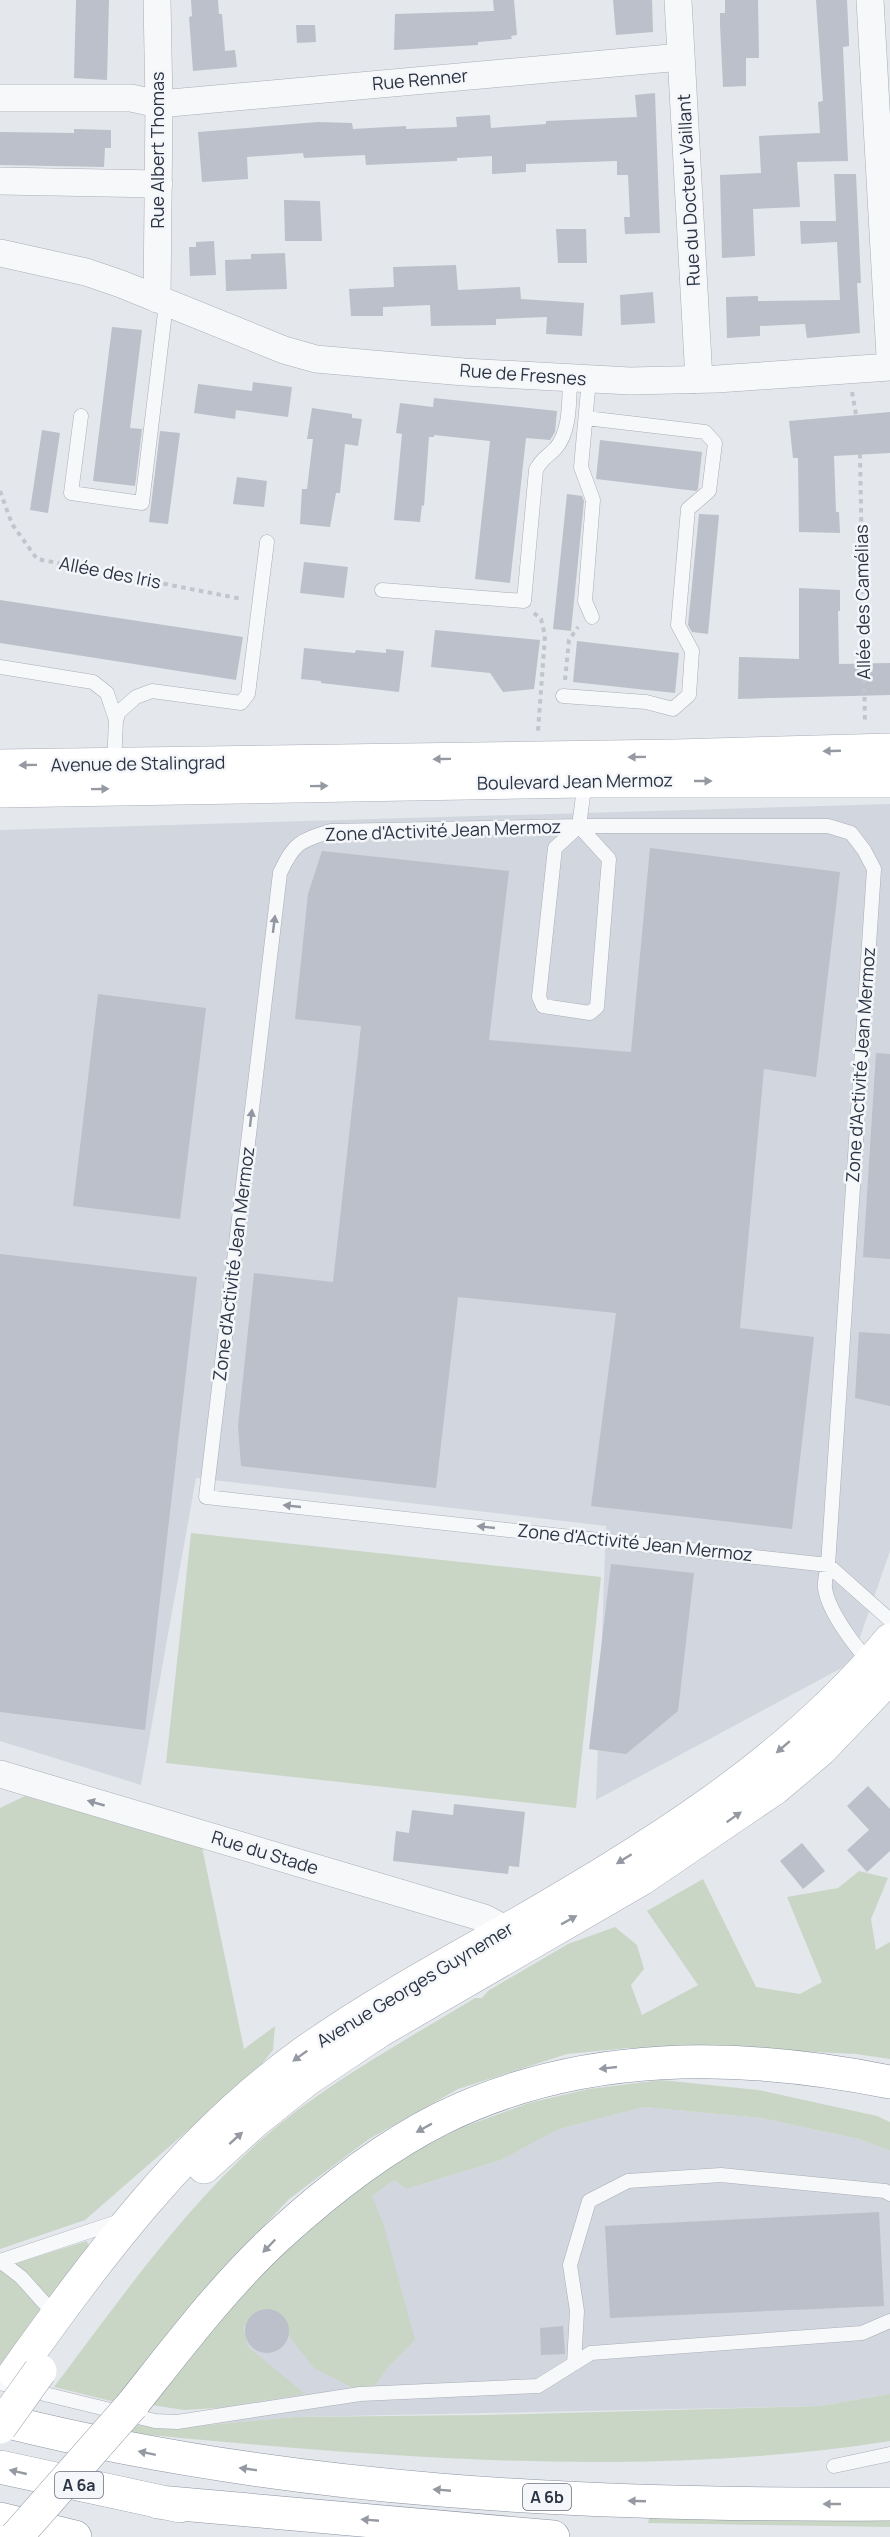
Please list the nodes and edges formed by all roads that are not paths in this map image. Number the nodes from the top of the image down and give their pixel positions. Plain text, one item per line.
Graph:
1 (157, 0) edge
2 (678, 0) edge
3 (870, 0) edge
4 (681, 57) junction
5 (0, 98) edge
6 (159, 104) junction
7 (0, 181) edge
8 (159, 184) junction
9 (0, 253) edge
10 (162, 302) junction
11 (890, 356) edge
12 (890, 367) edge
13 (579, 379) junction
14 (699, 380) junction
15 (81, 416) dead end
16 (586, 418) junction
17 (267, 542) dead end
18 (381, 590) dead end
19 (590, 613) road end
20 (0, 667) edge
21 (563, 696) road end
22 (116, 720) junction
23 (878, 750) edge
24 (0, 765) edge
25 (114, 765) junction
26 (268, 775) junction
27 (585, 781) junction
28 (890, 781) edge
29 (0, 790) edge
30 (579, 826) junction
31 (828, 1565) junction
32 (890, 1620) edge
33 (884, 1660) edge
34 (0, 1774) edge
35 (513, 1939) junction
36 (667, 2063) junction
37 (890, 2082) edge
38 (890, 2105) edge
39 (890, 2194) edge
40 (131, 2217) junction
41 (0, 2261) edge
42 (56, 2316) junction
43 (890, 2321) edge
44 (574, 2364) junction
45 (14, 2380) edge
46 (0, 2420) edge
47 (0, 2427) edge
48 (890, 2454) edge
49 (834, 2466) dead end
50 (0, 2467) edge
51 (158, 2502) junction
52 (890, 2504) edge
53 (0, 2519) edge
54 (16, 2537) edge
55 (75, 2537) edge
56 (344, 2537) edge
57 (553, 2537) edge

1 - 6 street, Rue Albert Thomas
2 - 4 street, Rue du Docteur Vaillant
3 - 11 street
4 - 6 street, Rue Renner
4 - 14 street, Rue du Docteur Vaillant
5 - 6 street, Rue Renner
6 - 8 street, Rue Albert Thomas
7 - 8 street
8 - 10 street, Rue Albert Thomas
9 - 10 street, Rue de Fresnes
10 - 13 street, Rue de Fresnes
10 - 15 lane
12 - 14 street, Rue de Fresnes
13 - 14 street, Rue de Fresnes
13 - 16 lane
13 - 18 lane
16 - 19 lane
16 - 21 lane
17 - 22 lane
20 - 22 lane
22 - 25 lane
23 -> 26 main road, Boulevard Jean Mermoz
25 -> 24 main road, Avenue de Stalingrad
25 - 26 main road, Avenue de Stalingrad
26 -> 27 main road, Boulevard Jean Mermoz
29 -> 26 main road, Avenue de Stalingrad
27 -> 28 main road, Boulevard Jean Mermoz
27 - 30 lane
30 - 30 lane
30 - 31 lane, Zone d'Activité Jean Mermoz
31 -> 30 lane, Zone d'Activité Jean Mermoz
31 - 32 lane
31 - 33 lane, Zone d'Activité Jean Mermoz
33 -> 35 main road, Avenue Georges Guynemer
35 -> 33 main road
35 -> 34 street, Rue du Stade
35 -> 40 main road, Avenue Georges Guynemer
45 -> 35 main road, Avenue Georges Guynemer
36 - 37 main road
36 - 38 main road
36 -> 54 main road, bridge
39 - 44 lane
40 - 41 lane
40 - 42 main road, Avenue Georges Guynemer
41 - 42 lane
42 - 45 main road, Avenue Georges Guynemer
43 - 44 lane
44 - 45 lane
45 - 47 main road, Avenue Georges Guynemer, bridge
52 -> 46 main road, A 6b
48 - 49 lane
51 -> 50 main road, A 6a
51 - 56 main road, A 6a
57 -> 51 main road
53 - 55 main road

